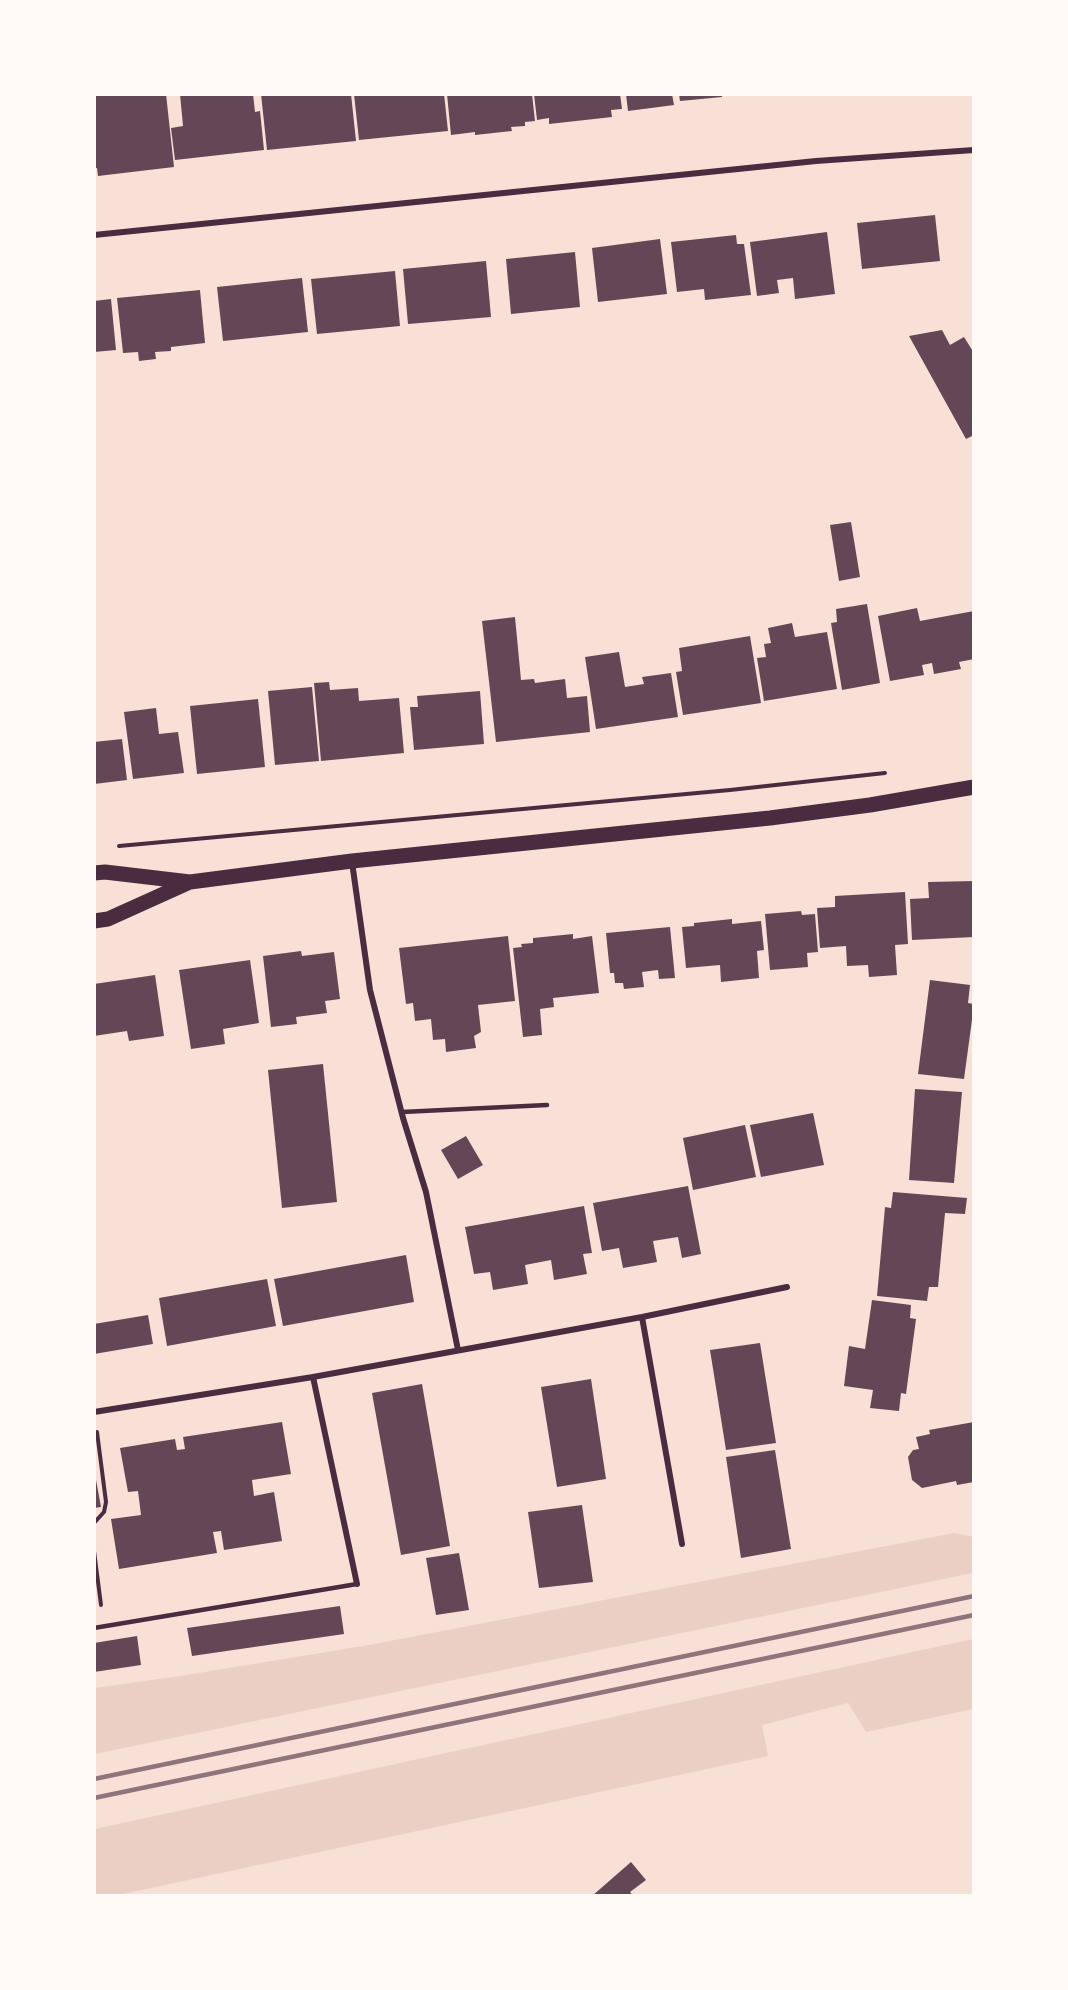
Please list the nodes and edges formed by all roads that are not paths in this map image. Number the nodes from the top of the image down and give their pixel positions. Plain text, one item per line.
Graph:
1 (974, 150) edge
2 (94, 235) edge
3 (974, 787) edge
4 (352, 861) junction
5 (94, 873) edge
6 (190, 882) junction
7 (94, 921) edge
8 (547, 1105) dead end
9 (402, 1112) junction
10 (787, 1287) dead end
11 (642, 1317) junction
12 (458, 1350) junction
13 (313, 1377) junction
14 (95, 1412) edge
15 (682, 1544) dead end
16 (357, 1584) joint
17 (94, 1628) edge

1 - 2 street
3 - 4 main road
4 - 6 main road
4 - 9 street
5 - 6 main road
6 - 7 main road
8 - 9 lane
9 - 12 street
10 - 11 street
11 - 12 street
11 - 15 street
12 - 13 street
13 - 14 street
13 - 16 street
16 - 17 lane

